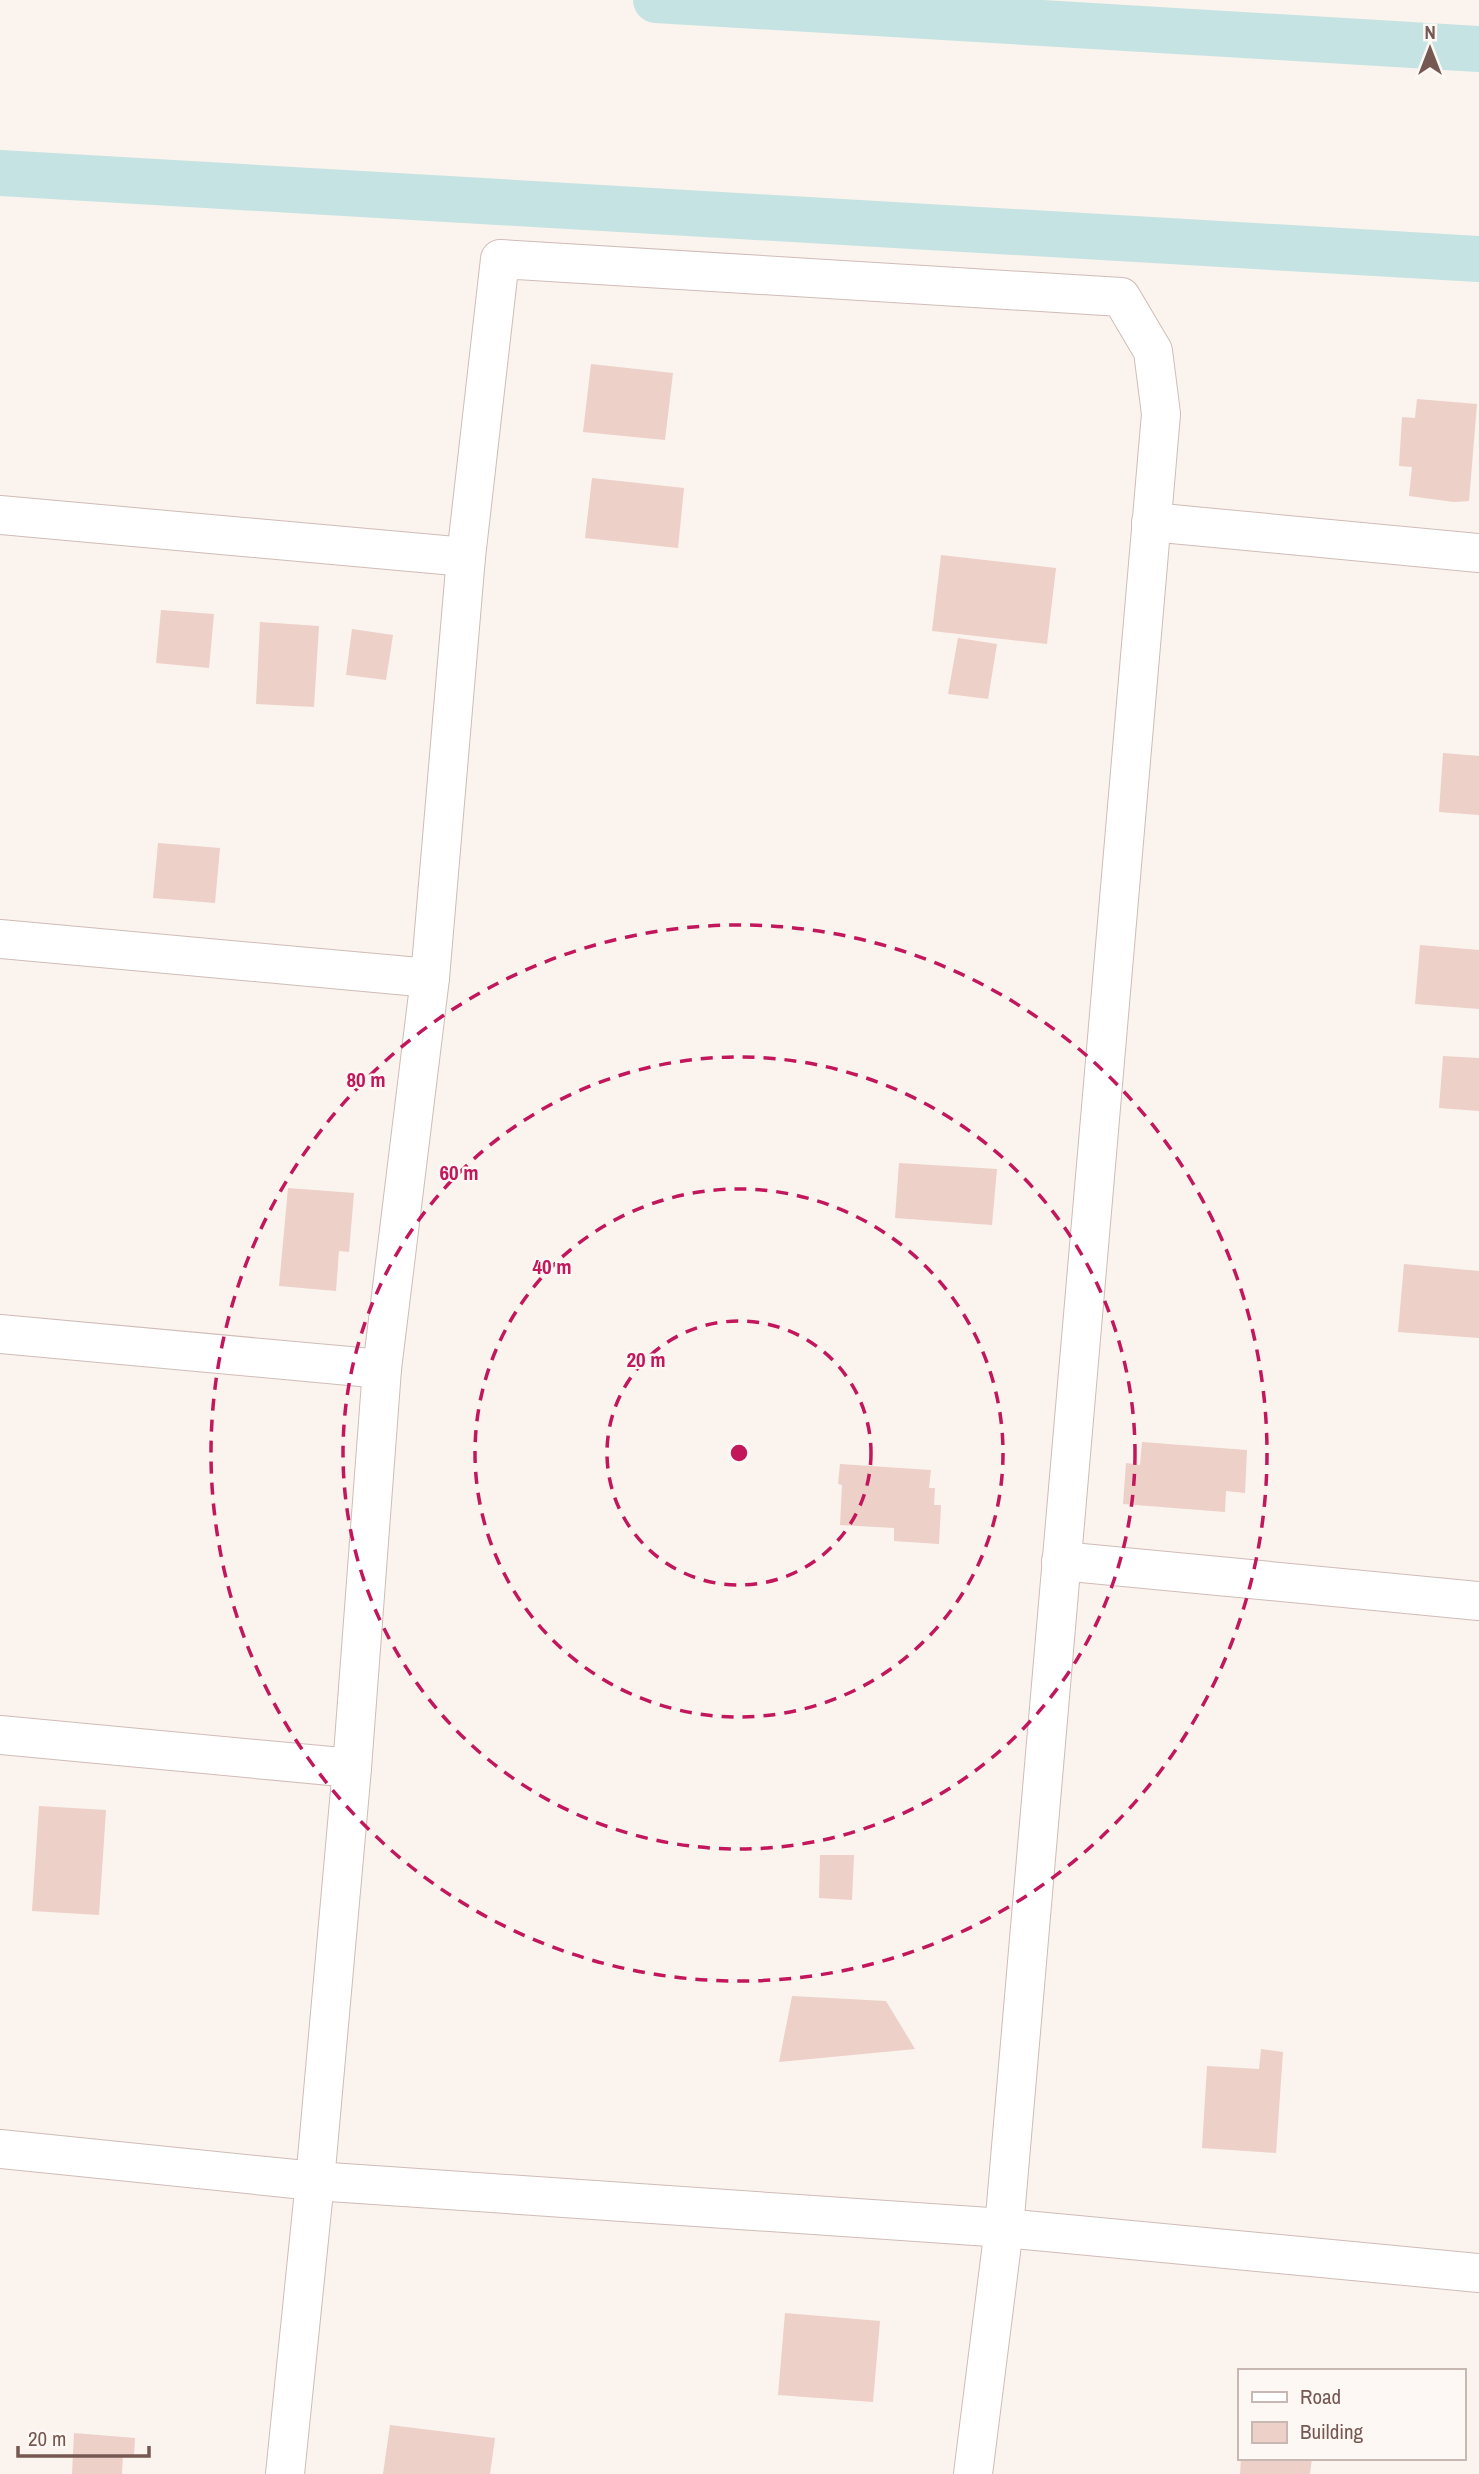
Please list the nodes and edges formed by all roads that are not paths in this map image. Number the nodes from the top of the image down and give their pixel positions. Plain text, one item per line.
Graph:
1 (0, 515) edge
2 (1151, 522) junction
3 (1479, 553) edge
4 (466, 557) junction
5 (0, 939) edge
6 (430, 978) junction
7 (0, 1334) edge
8 (382, 1369) junction
9 (1061, 1561) junction
10 (1479, 1601) edge
11 (0, 1735) edge
12 (352, 1768) junction
13 (0, 2149) edge
14 (315, 2181) junction
15 (1004, 2228) junction
16 (1479, 2273) edge
17 (285, 2474) edge
18 (973, 2474) edge

1 - 4 street
2 - 3 street
2 - 4 street
2 - 9 street
4 - 6 street
5 - 6 street
6 - 8 street
7 - 8 street
8 - 12 street
9 - 10 street
9 - 15 street
11 - 12 street
12 - 14 street
13 - 14 street
14 - 15 street
14 - 17 street
15 - 16 street
15 - 18 street

